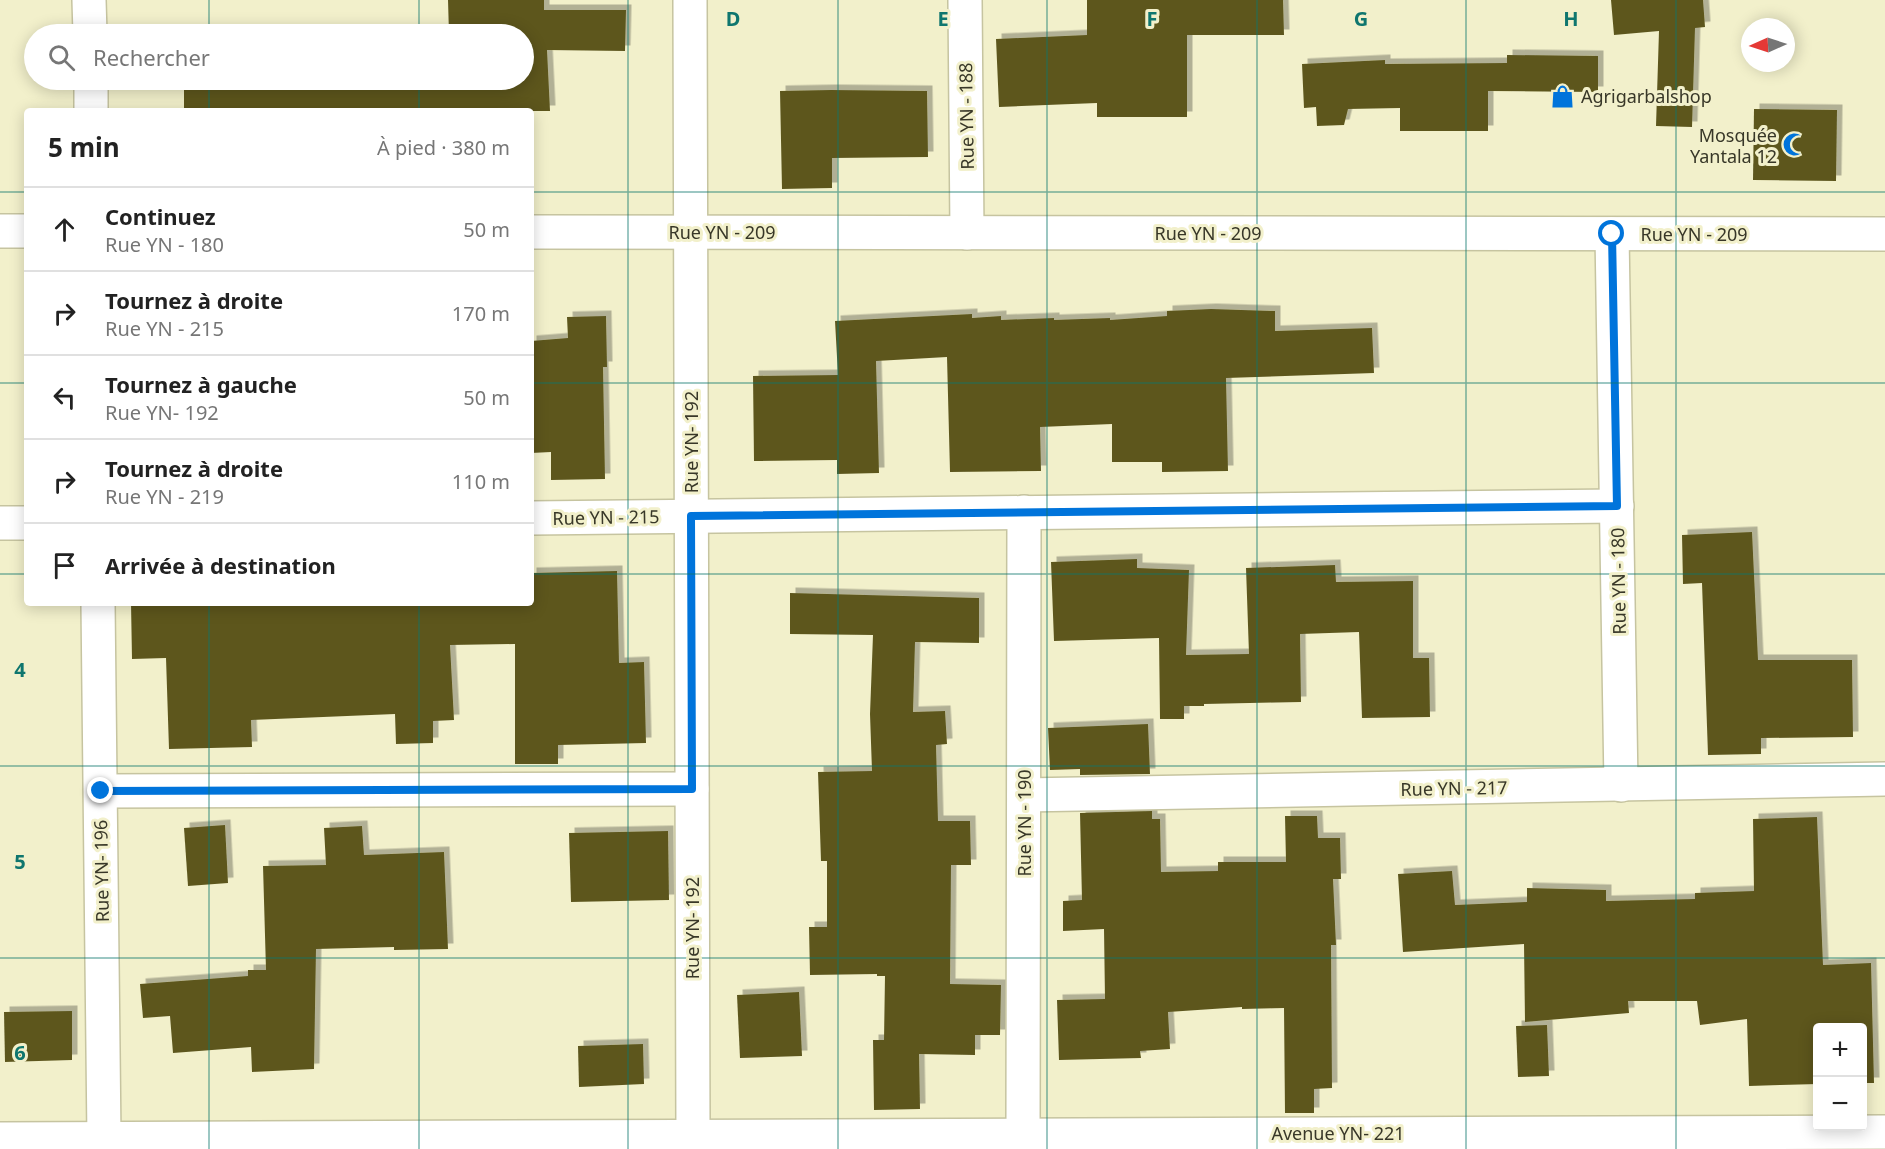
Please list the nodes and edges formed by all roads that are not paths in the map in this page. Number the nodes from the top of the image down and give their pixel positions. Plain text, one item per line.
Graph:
1 (89, 0) edge
2 (690, 0) edge
3 (965, 0) edge
4 (90, 24) edge
5 (91, 90) edge
6 (92, 108) edge
7 (0, 231) edge
8 (24, 231) edge
9 (534, 232) edge
10 (690, 232) junction
11 (967, 233) junction
12 (1612, 234) junction
13 (1885, 234) edge
14 (1617, 506) junction
15 (1024, 512) junction
16 (691, 516) junction
17 (534, 518) edge
18 (24, 523) edge
19 (0, 524) edge
20 (98, 606) edge
21 (1885, 779) edge
22 (1621, 785) junction
23 (692, 789) junction
24 (101, 791) junction
25 (1024, 795) junction
26 (1885, 1132) edge
27 (1023, 1134) junction
28 (693, 1137) junction
29 (0, 1139) edge
30 (104, 1139) junction
31 (944, 1142) edge

1 - 4 street
2 - 10 street, Rue YN- 192
3 - 11 street, Rue YN - 188
5 - 6 street
7 - 8 street
9 - 10 street, Rue YN - 209
10 - 11 street, Rue YN - 209
10 - 16 street, Rue YN- 192
11 - 12 street, Rue YN - 209
12 - 13 street, Rue YN - 209
12 - 14 street, Rue YN - 180
14 - 15 street, Rue YN - 215
14 - 22 street, Rue YN - 180
15 - 16 street, Rue YN - 215
15 - 25 street, Rue YN - 190
16 - 17 street, Rue YN - 215
16 - 23 street, Rue YN- 192
18 - 19 street
20 - 24 street, Rue YN- 196
21 - 22 street, Rue YN - 217
22 - 25 street, Rue YN - 217
23 - 24 street
23 - 28 street, Rue YN- 192
24 - 30 street, Rue YN- 196
25 - 27 street, Rue YN - 190
26 - 27 street, Avenue YN- 221
27 - 31 street, Avenue YN- 221
28 - 30 street, Avenue YN- 221
28 - 31 street, Avenue YN- 221
29 - 30 street, Avenue YN- 221

